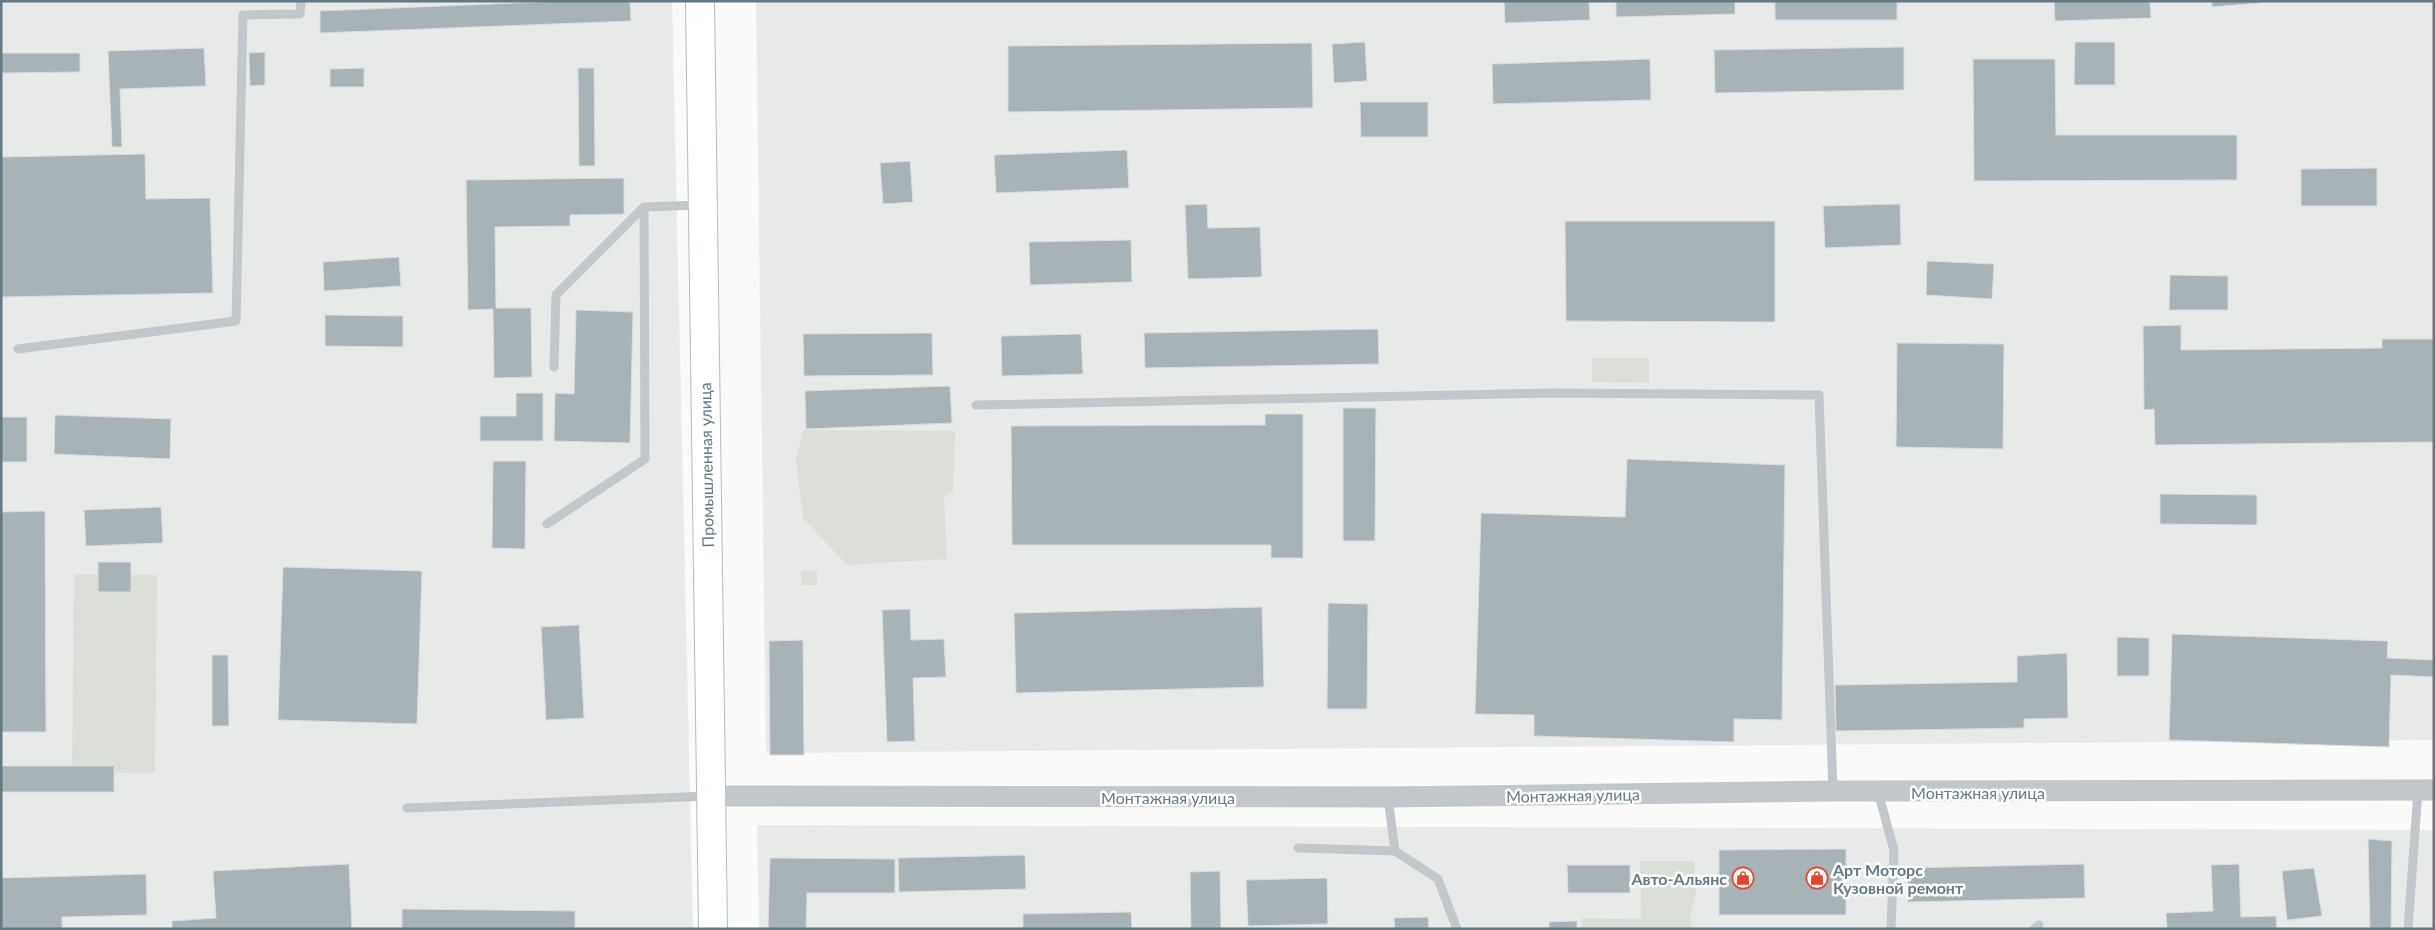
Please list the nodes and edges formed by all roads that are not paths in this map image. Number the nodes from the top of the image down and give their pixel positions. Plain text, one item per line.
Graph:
1 (301, 1) edge
2 (700, 1) edge
3 (702, 205) junction
4 (644, 207) junction
5 (18, 349) dead end
6 (554, 367) dead end
7 (976, 405) dead end
8 (548, 524) dead end
9 (2426, 789) edge
10 (1833, 791) junction
11 (1878, 792) junction
12 (712, 796) junction
13 (1388, 797) junction
14 (407, 808) dead end
15 (1298, 848) dead end
16 (1395, 851) junction
17 (713, 929) edge
18 (1457, 929) edge
19 (1891, 929) edge
20 (2408, 929) edge

1 - 5 lane
2 - 3 main road, Промышленная улица
3 - 4 lane
3 - 12 main road, Промышленная улица
4 - 6 lane
4 - 8 lane
7 - 10 lane
9 - 11 street, Монтажная улица
9 - 20 lane
10 - 11 street, Монтажная улица
10 - 13 street, Монтажная улица
11 - 19 lane
12 - 13 street, Монтажная улица
12 - 14 lane
12 - 17 main road, Промышленная улица
13 - 16 lane
15 - 16 lane
16 - 18 lane

